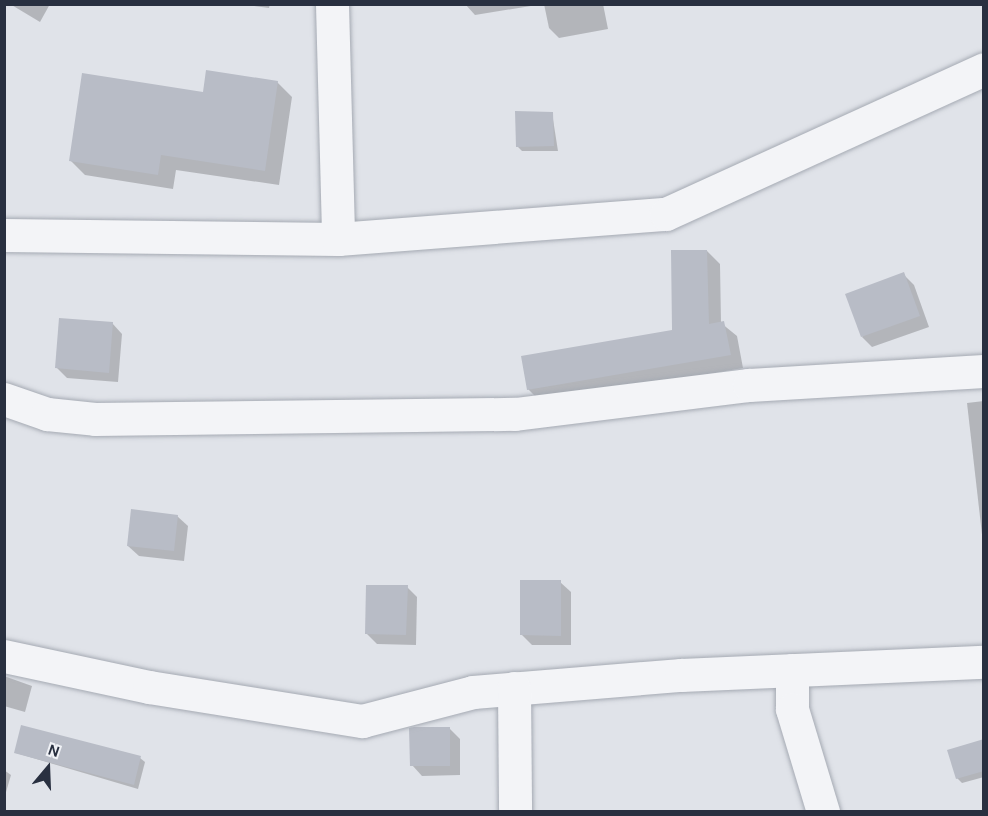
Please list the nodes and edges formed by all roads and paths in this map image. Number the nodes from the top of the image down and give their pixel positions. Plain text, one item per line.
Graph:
1 (332, 4) edge
2 (984, 69) edge
3 (4, 235) edge
4 (338, 239) junction
5 (984, 371) edge
6 (4, 399) edge
7 (4, 656) edge
8 (984, 662) edge
9 (792, 670) junction
10 (514, 688) junction
11 (515, 812) edge
12 (823, 812) edge

1 - 4 street
2 - 4 street
3 - 4 street
5 - 6 street
7 - 10 street
8 - 9 street
9 - 10 street
9 - 12 street
10 - 11 street

